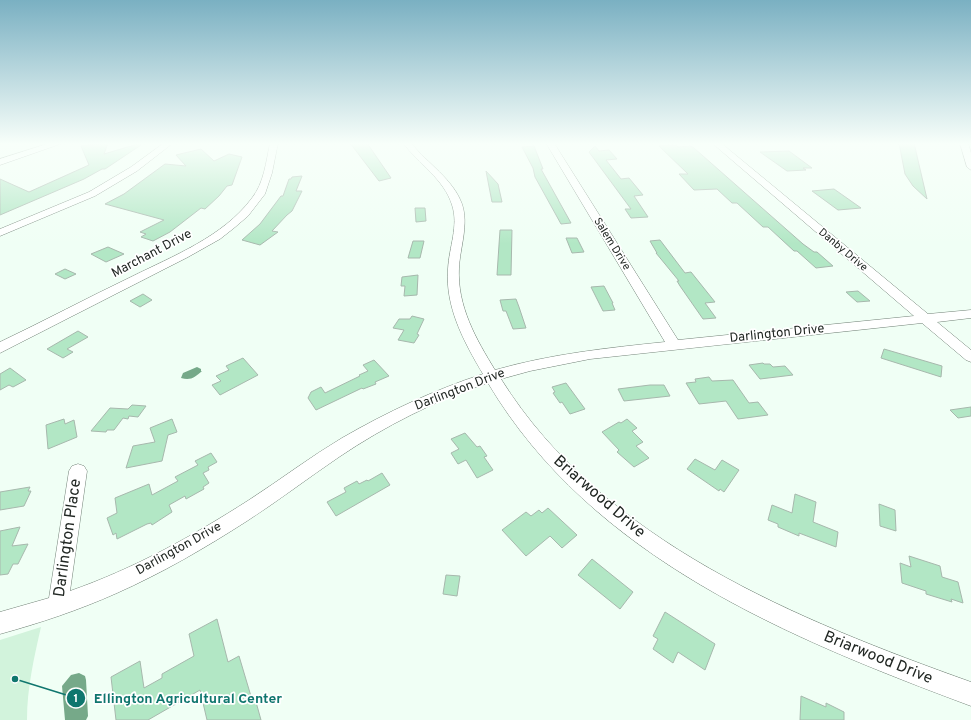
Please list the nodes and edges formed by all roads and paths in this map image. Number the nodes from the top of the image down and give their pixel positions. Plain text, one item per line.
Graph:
1 (121, 177) edge
2 (268, 177) edge
3 (439, 177) edge
4 (571, 177) edge
5 (756, 177) edge
6 (0, 234) edge
7 (971, 314) edge
8 (926, 319) junction
9 (674, 344) junction
10 (0, 348) edge
11 (971, 357) edge
12 (492, 376) junction
13 (78, 471) dead end
14 (58, 606) junction
15 (0, 623) edge
16 (971, 694) edge

1 - 6 street
2 - 10 street, Marchant Drive
3 - 12 street, Briarwood Drive
4 - 9 street, Salem Drive
5 - 8 street, Danby Drive
7 - 8 street, Darlington Drive
8 - 9 street, Darlington Drive
8 - 11 street, Danby Drive
9 - 12 street, Darlington Drive
12 - 14 street, Darlington Drive
12 - 16 street, Briarwood Drive
13 - 14 street, Darlington Place
14 - 15 street, Darlington Drive

